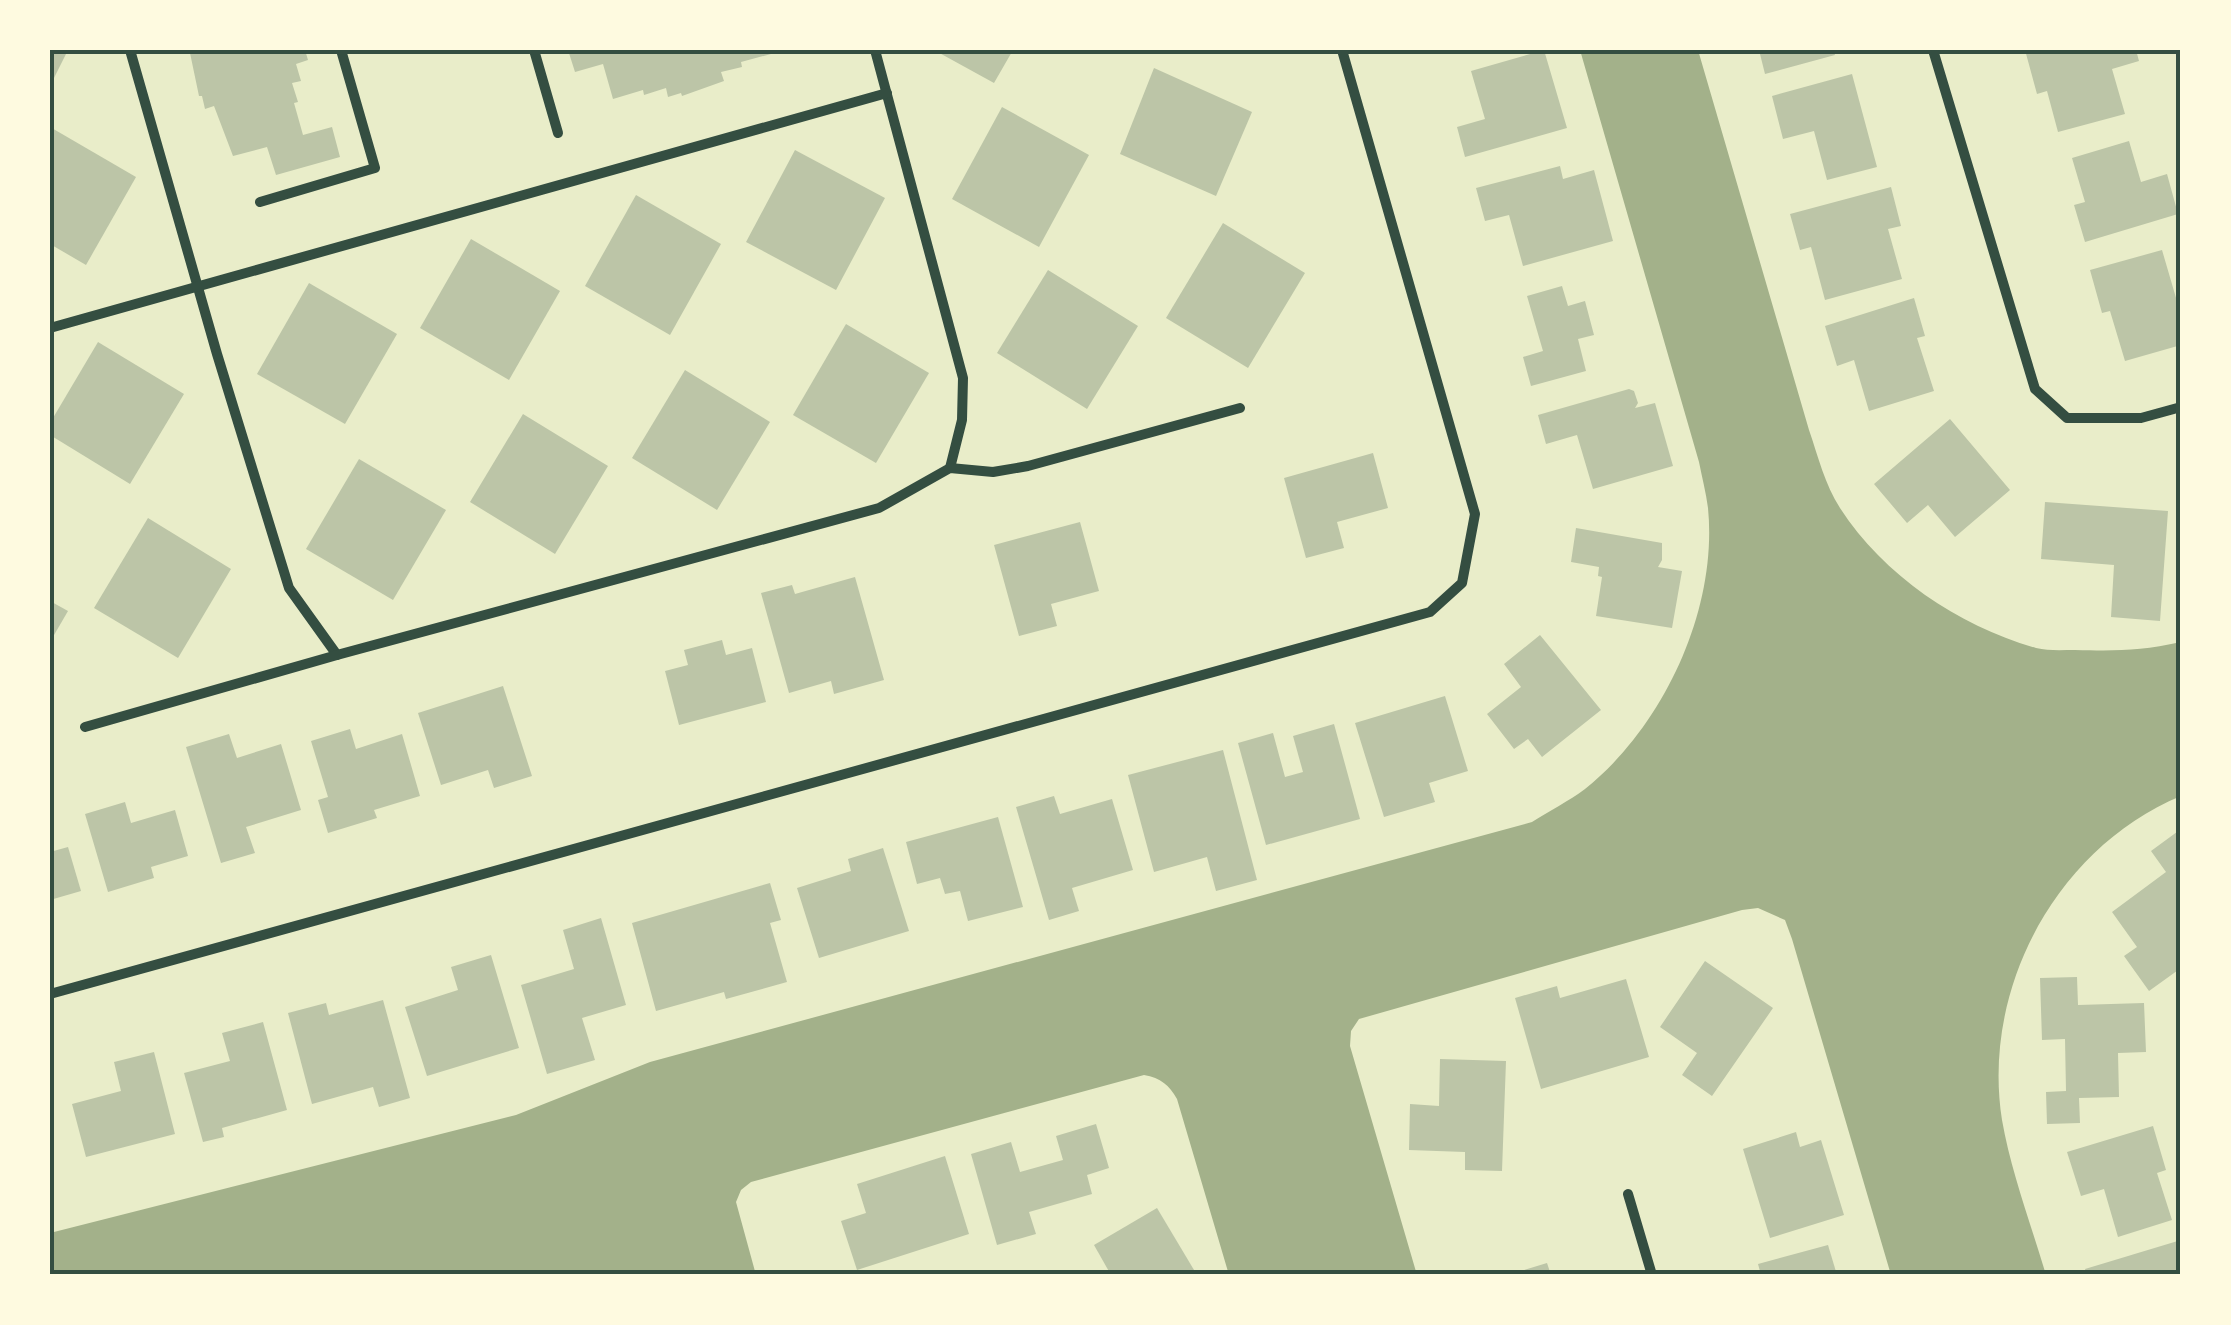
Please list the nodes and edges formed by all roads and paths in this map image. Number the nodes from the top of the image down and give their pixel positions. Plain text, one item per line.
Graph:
1 (130, 50) edge
2 (341, 50) edge
3 (534, 50) edge
4 (875, 50) edge
5 (1342, 50) edge
6 (1933, 50) edge
7 (887, 93) junction
8 (558, 133) dead end
9 (260, 202) dead end
10 (197, 288) junction
11 (50, 328) edge
12 (2181, 407) edge
13 (1240, 408) dead end
14 (950, 468) junction
15 (336, 654) junction
16 (85, 727) dead end
17 (50, 994) edge
18 (1628, 1194) dead end
19 (1652, 1275) edge

1 - 10 street
2 - 9 street
3 - 8 street
4 - 7 street
5 - 17 street
6 - 12 street
7 - 10 street
7 - 14 street
10 - 11 street
10 - 15 street
13 - 14 street
14 - 15 street
15 - 16 street
18 - 19 street

